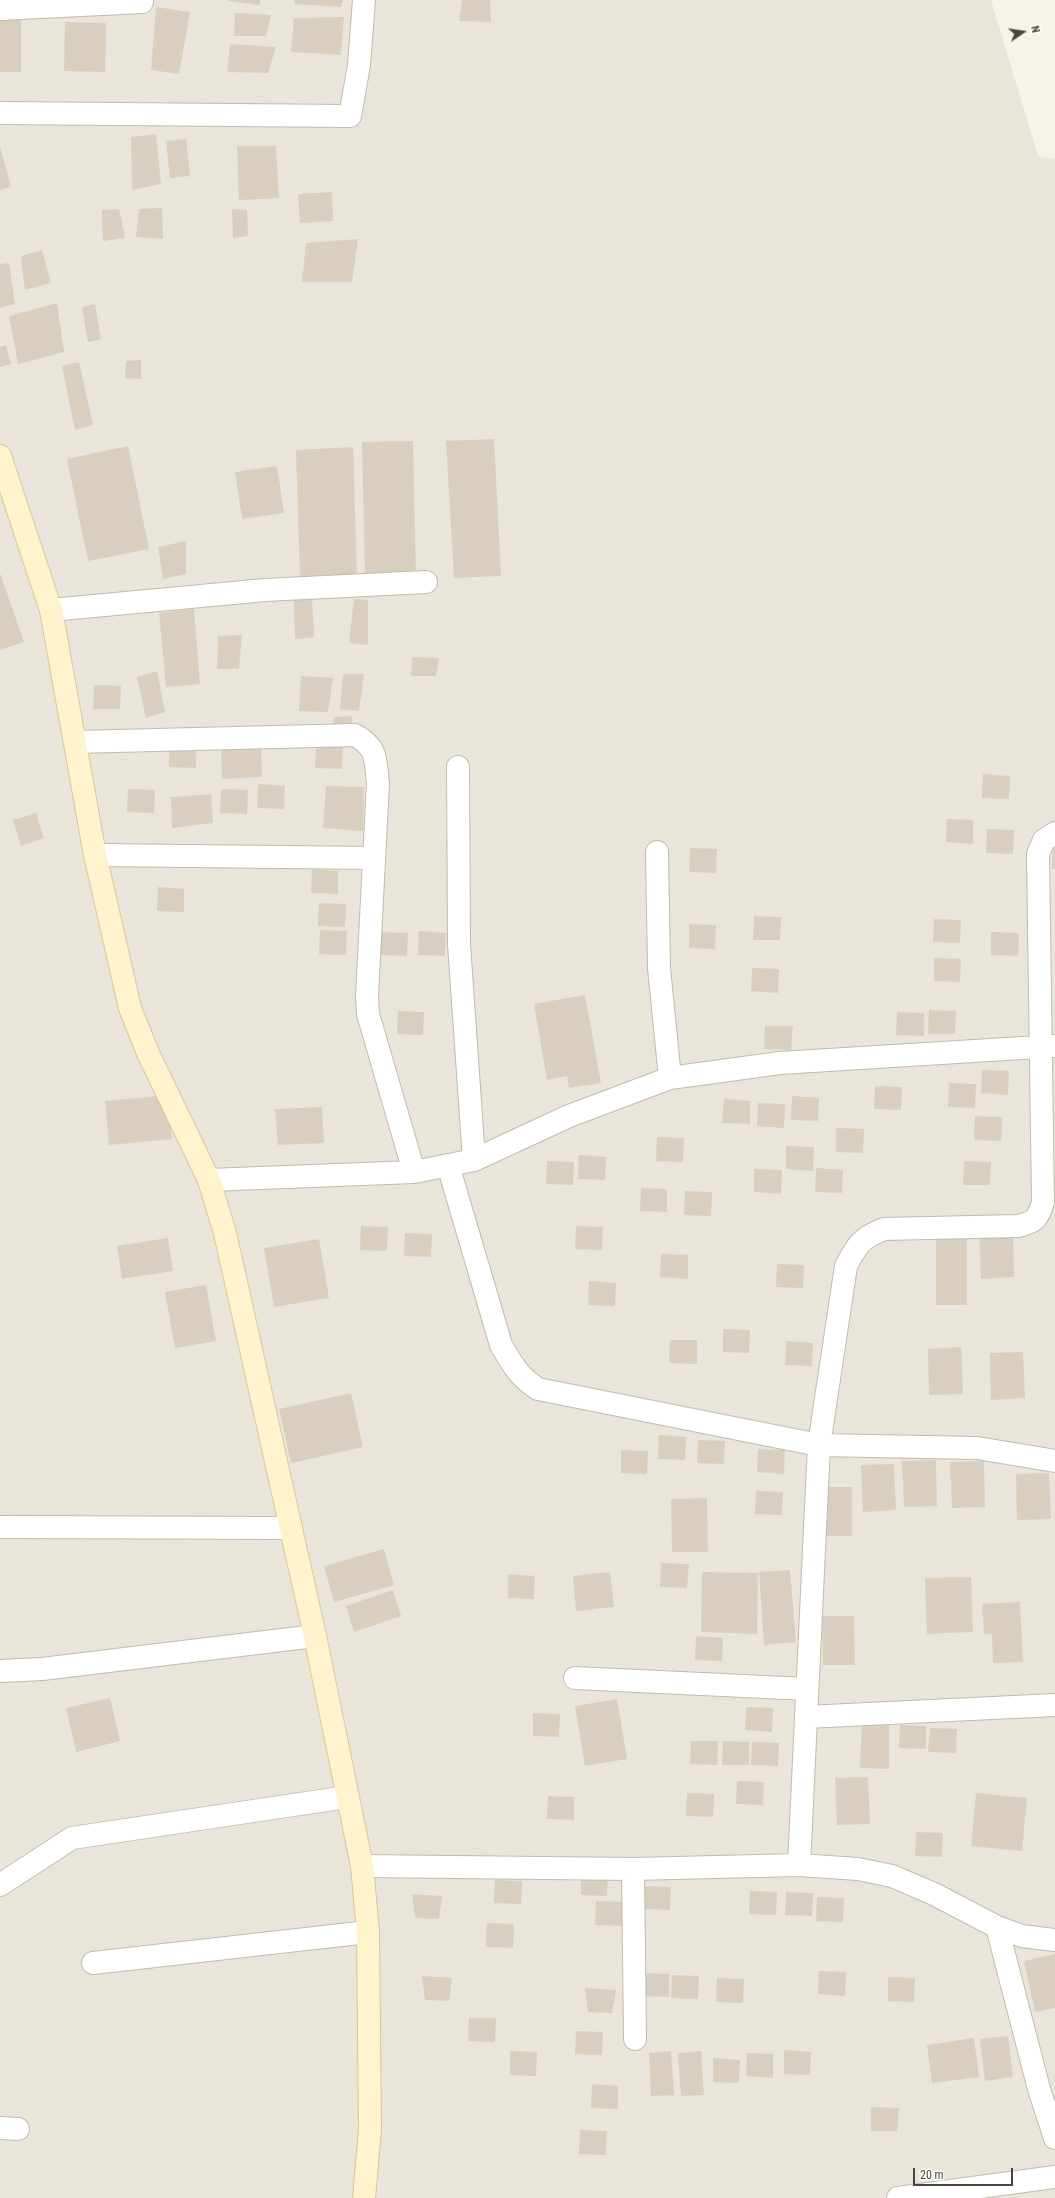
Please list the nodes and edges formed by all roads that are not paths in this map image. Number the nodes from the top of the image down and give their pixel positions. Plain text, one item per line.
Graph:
1 (364, 0) edge
2 (142, 2) dead end
3 (0, 9) edge
4 (0, 114) edge
5 (0, 456) edge
6 (426, 582) dead end
7 (51, 610) junction
8 (75, 742) junction
9 (458, 767) dead end
10 (1055, 833) edge
11 (657, 852) dead end
12 (95, 855) junction
13 (374, 858) junction
14 (1047, 1046) edge
15 (670, 1078) junction
16 (474, 1160) junction
17 (448, 1165) junction
18 (414, 1172) junction
19 (209, 1180) junction
20 (819, 1445) junction
21 (1055, 1460) edge
22 (0, 1527) edge
23 (291, 1528) junction
24 (315, 1636) junction
25 (0, 1671) edge
26 (575, 1678) dead end
27 (807, 1689) junction
28 (1055, 1704) edge
29 (806, 1717) junction
30 (347, 1797) junction
31 (799, 1865) junction
32 (362, 1866) junction
33 (633, 1869) junction
34 (0, 1885) edge
35 (997, 1927) junction
36 (368, 1932) junction
37 (1055, 1940) edge
38 (93, 1963) dead end
39 (635, 2039) dead end
40 (1055, 2138) edge
41 (1055, 2177) edge
42 (364, 2198) edge
43 (898, 2198) edge

1 - 4 street
2 - 3 street
5 - 7 main road
6 - 7 street
7 - 8 main road
8 - 12 main road
8 - 13 street
9 - 16 street
10 - 14 street
11 - 15 street
12 - 13 street
12 - 19 main road
13 - 18 street
14 - 15 street
14 - 20 street
15 - 16 street
16 - 17 street
17 - 18 street
17 - 20 street
18 - 19 street
19 - 23 main road
20 - 21 street
20 - 27 street
22 - 23 street
23 - 24 main road
24 - 25 street
24 - 30 main road
26 - 27 street
27 - 29 street
28 - 29 street
29 - 31 street
30 - 32 main road
30 - 34 street
31 - 33 street
31 - 35 street
32 - 33 street
32 - 36 main road
33 - 39 street
35 - 37 street
35 - 40 street
36 - 38 street
36 - 42 main road
41 - 43 street

